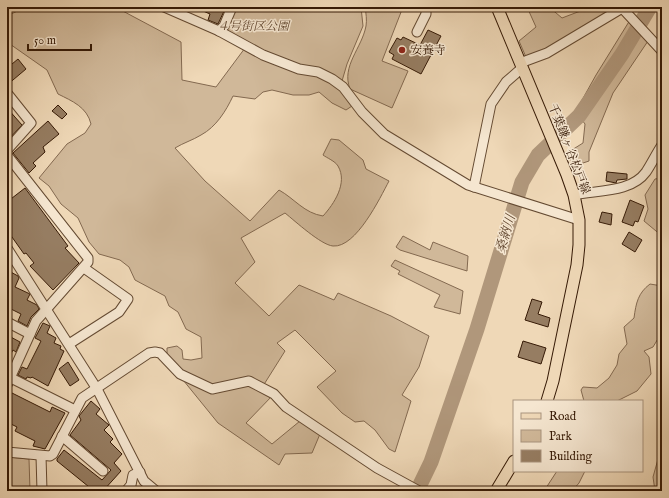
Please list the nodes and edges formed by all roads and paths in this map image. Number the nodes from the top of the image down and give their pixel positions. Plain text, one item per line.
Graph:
1 (164, 7) edge
2 (232, 7) edge
3 (426, 7) edge
4 (497, 7) edge
5 (623, 8) edge
6 (219, 31) junction
7 (417, 32) dead end
8 (662, 50) edge
9 (521, 65) junction
10 (7, 93) edge
11 (662, 145) edge
12 (7, 150) edge
13 (7, 155) edge
14 (474, 187) junction
15 (574, 195) junction
16 (579, 220) junction
17 (7, 248) edge
18 (84, 268) junction
19 (46, 309) junction
20 (7, 322) edge
21 (30, 334) junction
22 (69, 344) junction
23 (8, 379) edge
24 (97, 389) junction
25 (547, 400) edge
26 (75, 410) junction
27 (62, 436) junction
28 (7, 452) edge
29 (41, 456) junction
30 (513, 463) edge
31 (103, 471) dead end
32 (140, 472) junction
33 (42, 491) edge
34 (126, 491) edge
35 (156, 491) edge
36 (419, 491) edge
37 (496, 491) edge

1 - 6 street
2 - 6 street
3 - 7 street
4 - 9 main road, 千葉鎌ヶ谷松戸線
5 - 8 street
5 - 9 street
6 - 14 street
9 - 14 street
9 - 15 main road, 千葉鎌ヶ谷松戸線
10 - 12 street
11 - 15 street
13 - 18 street
14 - 16 street
15 - 16 main road, 千葉鎌ヶ谷松戸線
16 - 25 main road, 千葉鎌ヶ谷松戸線
17 - 19 street
18 - 19 street
18 - 22 street
19 - 21 street
19 - 22 street
20 - 21 street
21 - 23 street
22 - 24 street
23 - 26 street
24 - 26 street
24 - 32 street
24 - 36 street
26 - 27 street
27 - 29 street
27 - 31 street
28 - 29 street
29 - 33 street
30 - 37 main road
32 - 34 street
32 - 35 street

